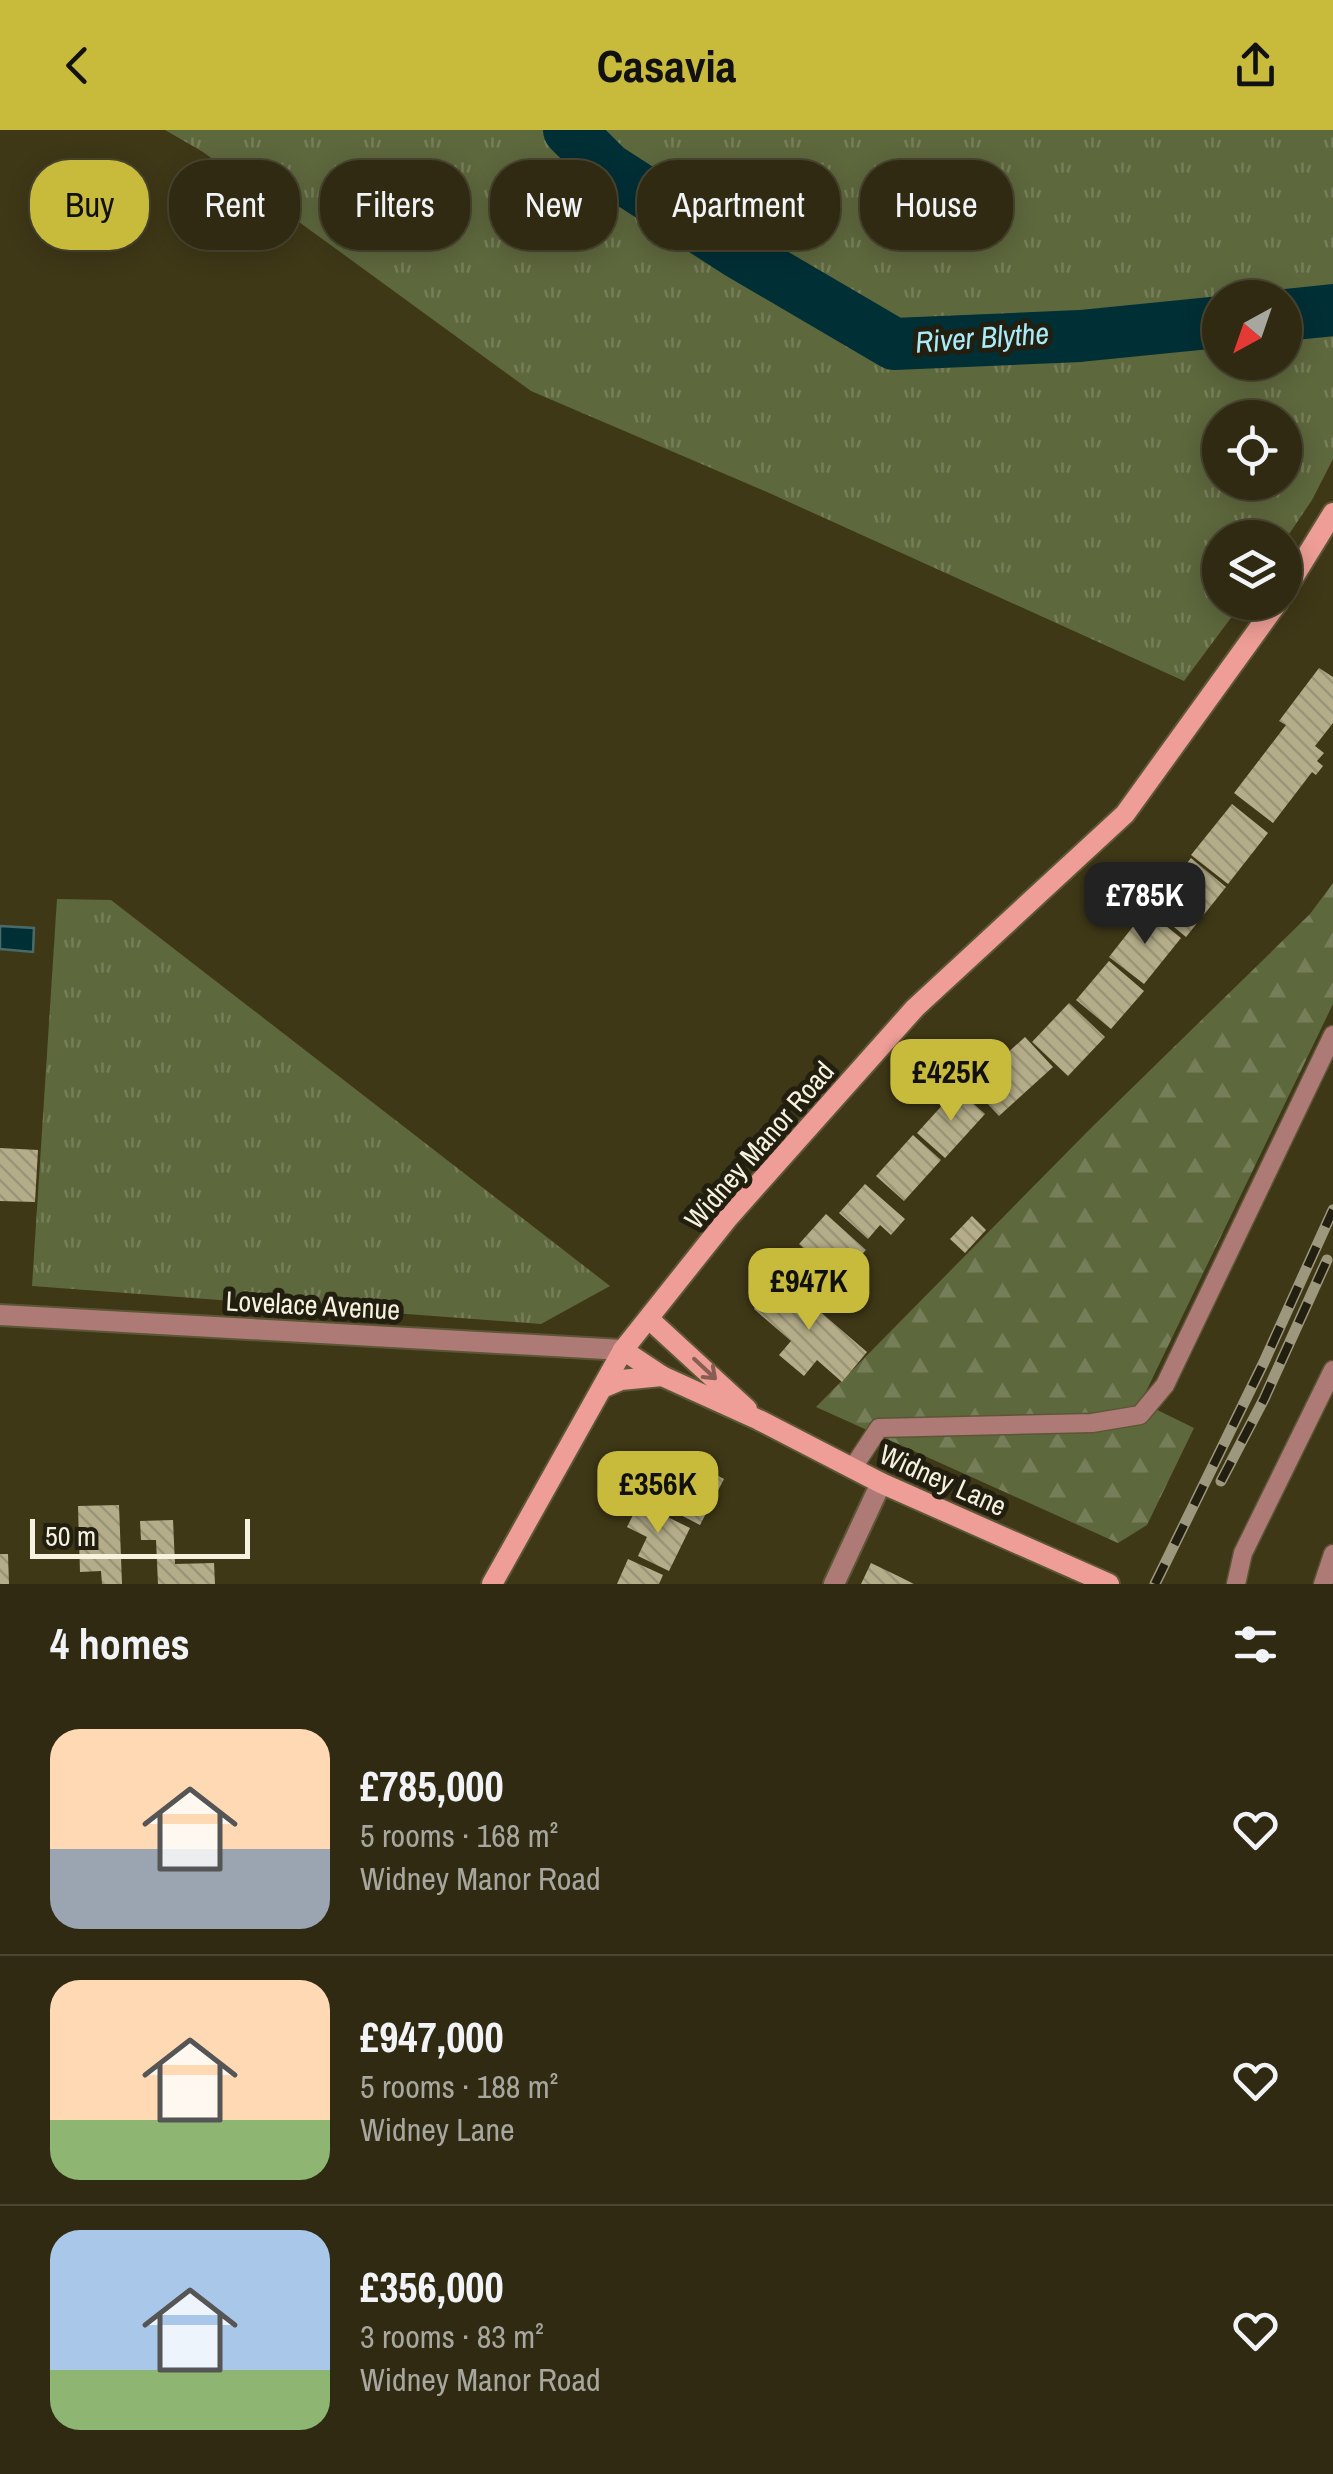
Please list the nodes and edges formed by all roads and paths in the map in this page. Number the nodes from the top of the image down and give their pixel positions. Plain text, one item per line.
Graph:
1 (1333, 513) edge
2 (1302, 563) edge
3 (1265, 620) edge
4 (1333, 1035) edge
5 (0, 1315) edge
6 (649, 1319) junction
7 (623, 1350) junction
8 (1333, 1370) edge
9 (662, 1376) junction
10 (602, 1388) junction
11 (759, 1420) junction
12 (852, 1469) junction
13 (880, 1483) junction
14 (1333, 1554) edge
15 (492, 1584) edge
16 (834, 1584) edge
17 (1108, 1584) edge
18 (1236, 1584) edge
19 (1323, 1584) edge

1 - 2 street
3 - 6 street, Widney Manor Road
4 - 12 lane
5 - 7 street, Lovelace Avenue
6 - 7 street, Widney Manor Road
6 -> 11 street, Widney Lane
7 - 9 street, Widney Lane
7 - 10 street, Widney Manor Road
8 - 18 lane
9 - 10 street
9 - 11 street, Widney Lane
10 - 15 street, Widney Manor Road
11 - 12 street, Widney Lane
12 - 13 street, Widney Lane
13 - 16 street
13 - 17 street, Widney Lane
14 - 19 lane

